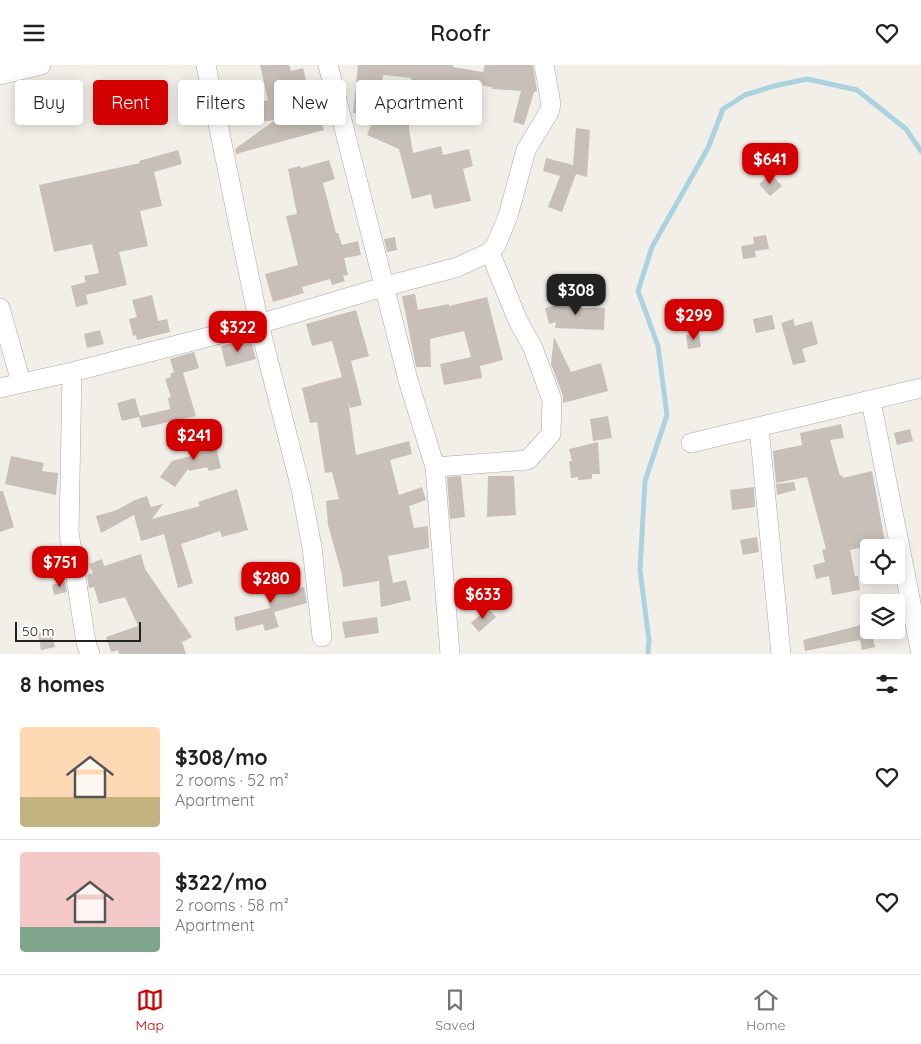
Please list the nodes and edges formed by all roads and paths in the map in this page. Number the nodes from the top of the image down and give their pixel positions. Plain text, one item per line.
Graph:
1 (41, 65) edge
2 (206, 65) edge
3 (328, 65) edge
4 (544, 65) edge
5 (8, 70) edge
6 (490, 252) junction
7 (383, 287) junction
8 (0, 308) edge
9 (259, 324) junction
10 (72, 372) junction
11 (21, 382) junction
12 (0, 388) edge
13 (921, 388) edge
14 (871, 401) junction
15 (759, 427) junction
16 (691, 443) dead end
17 (435, 467) junction
18 (322, 637) dead end
19 (90, 654) edge
20 (450, 654) edge
21 (781, 654) edge
22 (921, 654) edge

1 - 5 street
2 - 9 street
3 - 7 street
4 - 6 street
6 - 7 street
6 - 17 street
7 - 9 street
7 - 17 street
8 - 11 street
9 - 10 street
9 - 18 street
10 - 11 street
10 - 19 street
11 - 12 street
13 - 14 street
14 - 15 street
14 - 22 street
15 - 16 street
15 - 21 street
17 - 20 street

